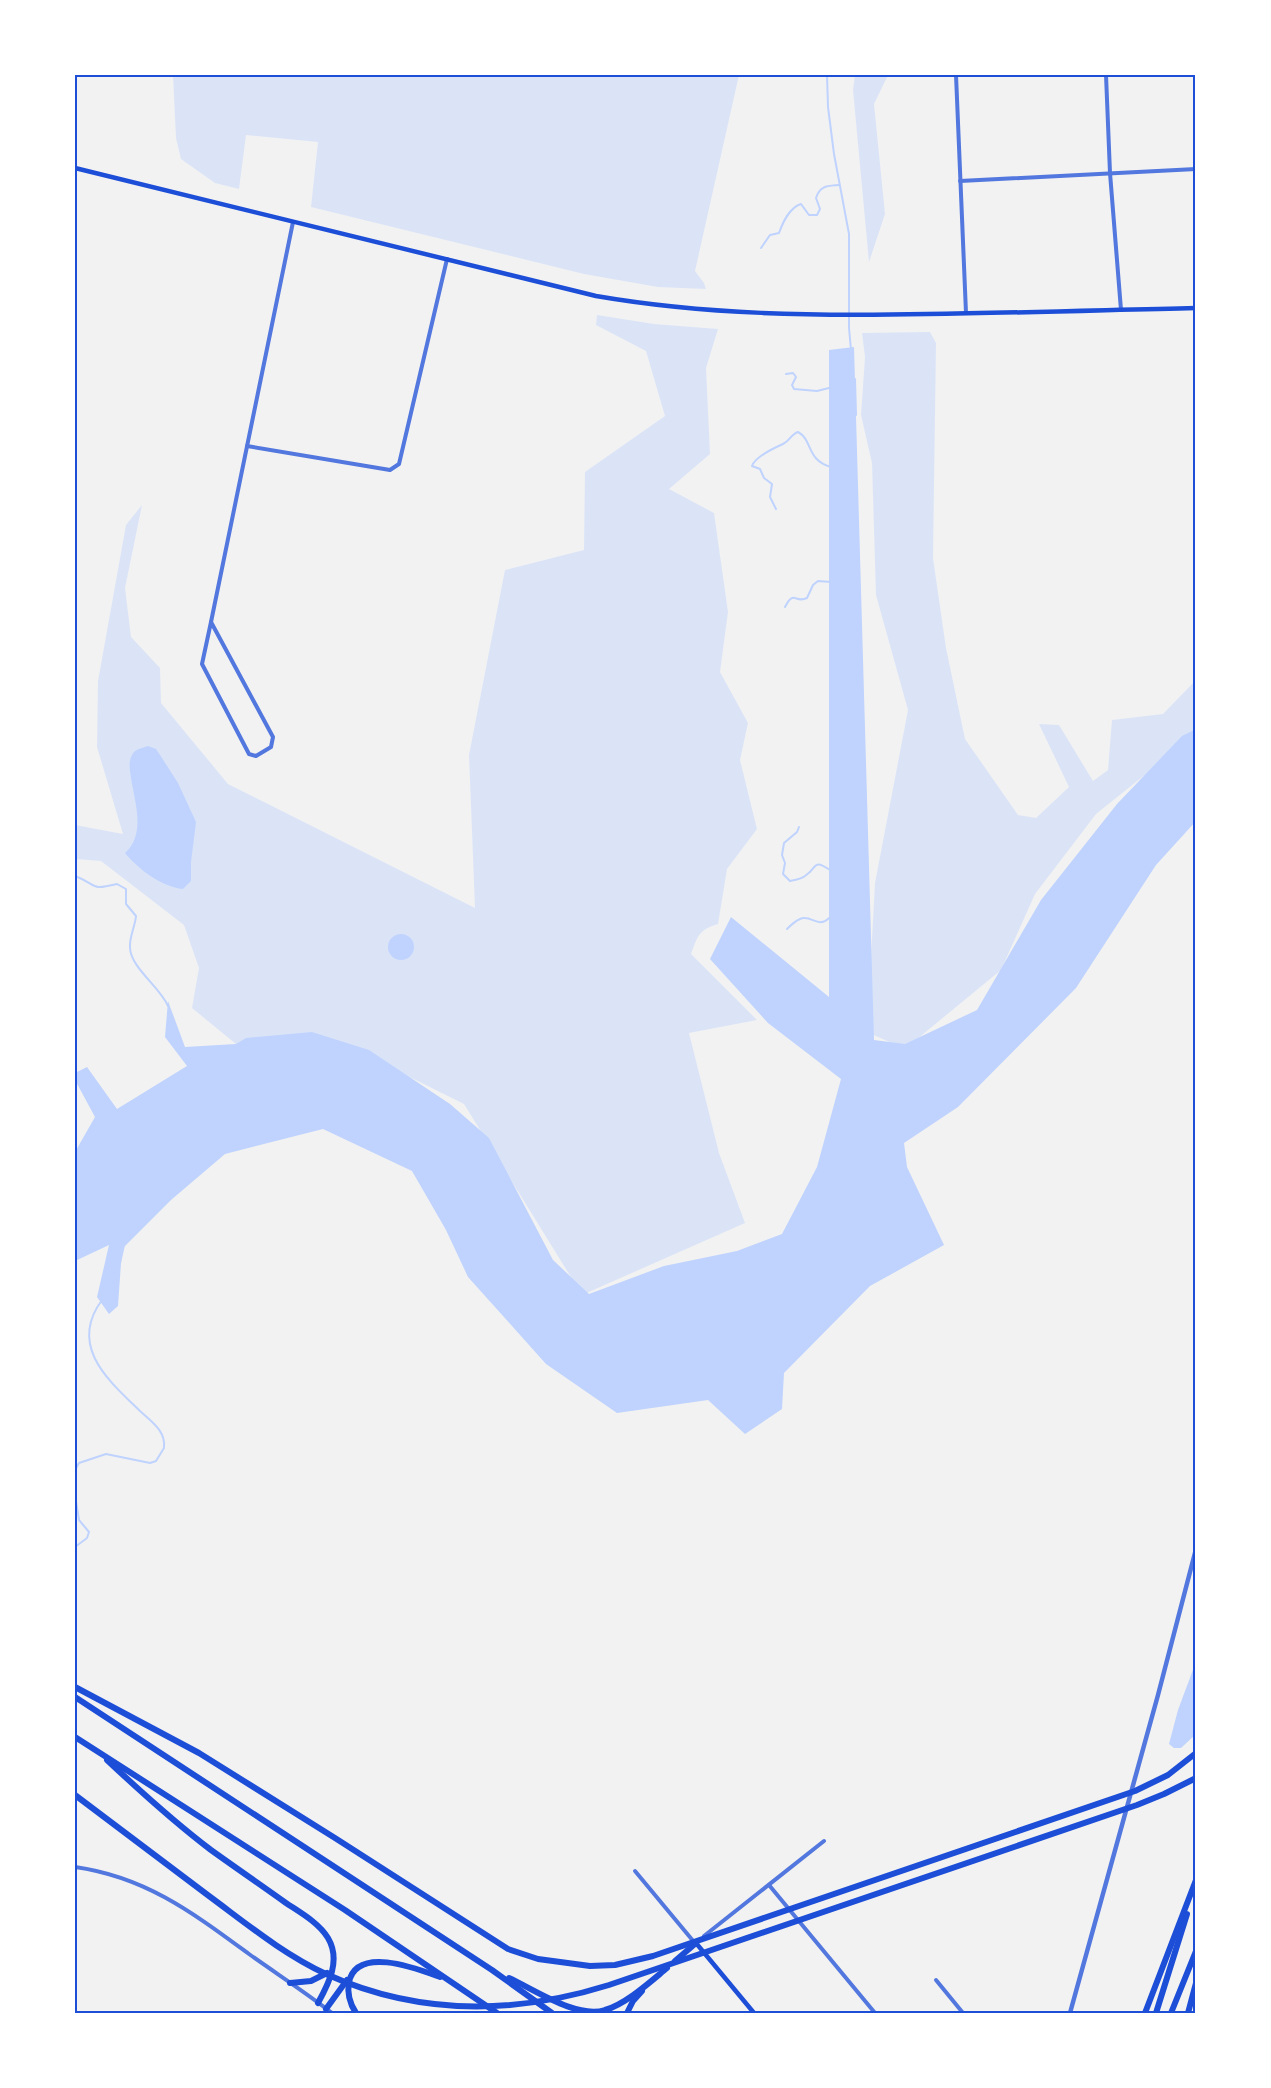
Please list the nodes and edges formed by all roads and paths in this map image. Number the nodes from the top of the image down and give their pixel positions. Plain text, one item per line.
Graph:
1 (956, 75) edge
2 (1106, 75) edge
3 (75, 168) edge
4 (1196, 170) edge
5 (1110, 173) junction
6 (960, 181) junction
7 (293, 222) junction
8 (447, 259) junction
9 (1196, 308) edge
10 (1121, 310) junction
11 (966, 313) junction
12 (247, 446) junction
13 (211, 622) junction
14 (1196, 1549) edge
15 (75, 1687) edge
16 (75, 1697) edge
17 (75, 1737) edge
18 (96, 1750) junction
19 (1196, 1753) edge
20 (1196, 1778) edge
21 (75, 1795) edge
22 (824, 1841) dead end
23 (75, 1867) edge
24 (635, 1871) dead end
25 (1196, 1880) edge
26 (769, 1885) junction
27 (1196, 1885) edge
28 (696, 1943) junction
29 (1196, 1951) edge
30 (333, 1962) junction
31 (492, 1970) junction
32 (351, 1976) junction
33 (450, 1980) junction
34 (936, 1980) dead end
35 (651, 1981) junction
36 (290, 1983) junction
37 (1196, 1983) edge
38 (318, 2002) junction
39 (329, 2011) edge
40 (356, 2013) edge
41 (497, 2013) edge
42 (552, 2013) edge
43 (627, 2013) edge
44 (754, 2013) edge
45 (875, 2013) edge
46 (963, 2013) edge
47 (1070, 2013) edge
48 (1145, 2013) edge
49 (1156, 2013) edge
50 (1171, 2013) edge
51 (1188, 2013) edge

1 - 6 street
2 - 5 street
3 - 7 main road
4 - 5 street
5 - 6 street
5 - 10 street
6 - 11 street
7 - 8 main road
7 - 12 street
8 - 11 main road
8 - 12 street
9 - 10 main road
10 - 11 main road
12 - 13 street
13 - 13 street
14 - 47 street
15 - 19 highway
16 - 31 highway
17 - 18 highway
18 - 30 highway
18 - 33 highway
20 - 21 highway
22 - 26 street
23 - 36 street
24 - 28 street
25 - 48 highway
26 - 28 street
26 - 45 street
27 - 49 highway
28 - 35 highway
28 - 44 main road
29 - 50 highway
30 - 36 highway
30 - 38 highway
31 - 35 highway
31 - 42 highway
32 - 33 highway
32 - 39 highway
32 - 40 highway
33 - 41 highway
34 - 46 street
35 - 43 highway
36 - 38 street
37 - 51 highway
38 - 39 street

